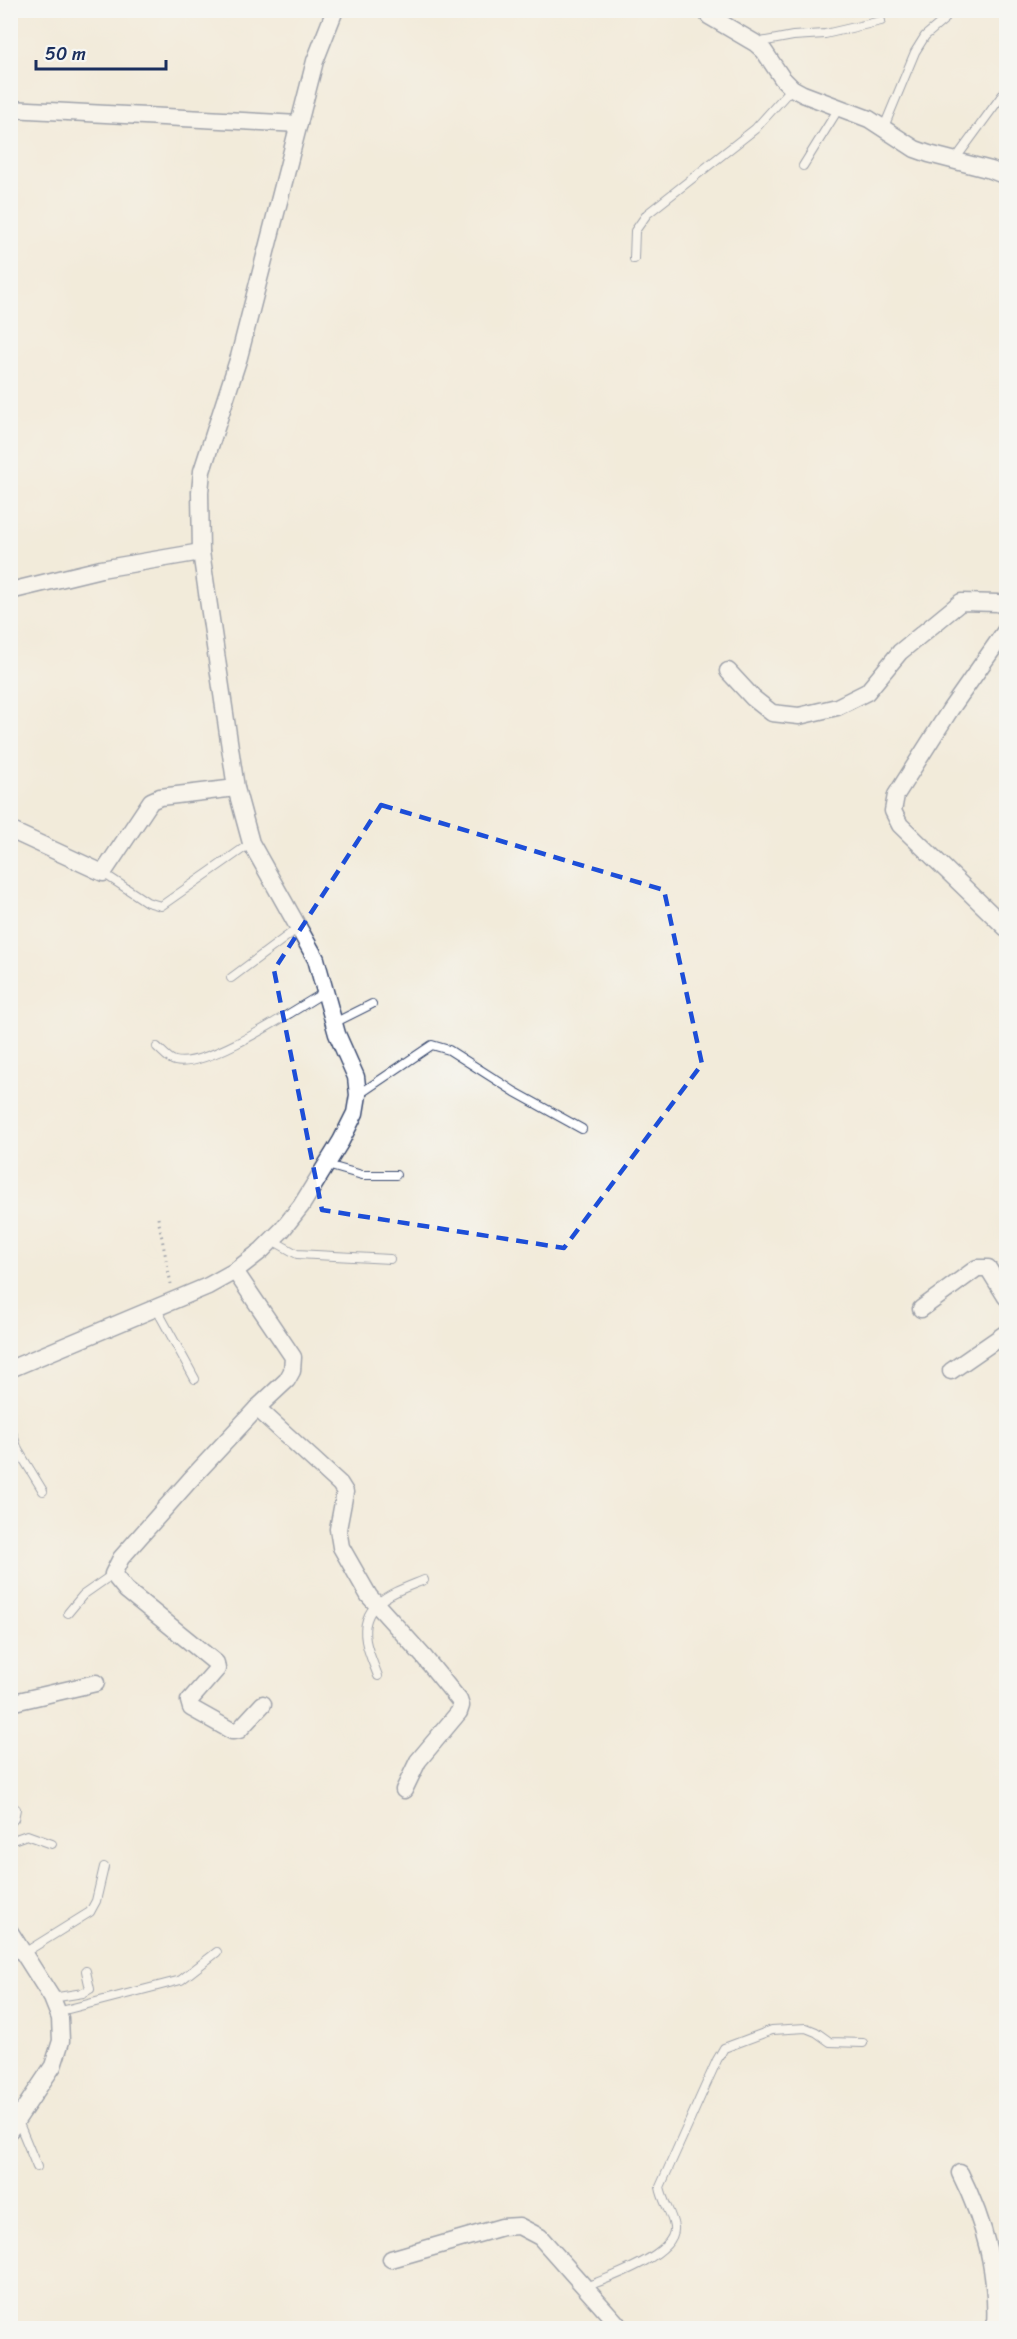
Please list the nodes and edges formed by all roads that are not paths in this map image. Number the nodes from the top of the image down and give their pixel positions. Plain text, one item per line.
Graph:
1 (335, 10) edge
2 (704, 10) edge
3 (945, 19) dead end
4 (881, 21) dead end
5 (755, 43) junction
6 (792, 88) junction
7 (1006, 90) edge
8 (839, 108) junction
9 (10, 109) edge
10 (299, 124) junction
11 (884, 127) junction
12 (954, 161) junction
13 (803, 166) dead end
14 (1006, 176) edge
15 (634, 259) dead end
16 (201, 552) junction
17 (10, 591) edge
18 (1006, 607) edge
19 (1006, 630) edge
20 (728, 671) dead end
21 (236, 788) junction
22 (10, 830) edge
23 (251, 843) junction
24 (103, 873) junction
25 (298, 928) junction
26 (1006, 928) edge
27 (231, 978) dead end
28 (326, 992) junction
29 (372, 1004) dead end
30 (334, 1023) junction
31 (157, 1047) dead end
32 (358, 1095) junction
33 (582, 1128) dead end
34 (327, 1165) junction
35 (396, 1176) dead end
36 (272, 1240) junction
37 (390, 1259) dead end
38 (235, 1271) junction
39 (1006, 1297) edge
40 (156, 1308) junction
41 (921, 1309) dead end
42 (1006, 1333) edge
43 (10, 1369) edge
44 (951, 1371) dead end
45 (195, 1378) dead end
46 (257, 1408) junction
47 (10, 1426) edge
48 (43, 1491) dead end
49 (114, 1574) junction
50 (424, 1580) dead end
51 (376, 1604) junction
52 (68, 1613) dead end
53 (378, 1676) dead end
54 (96, 1683) dead end
55 (10, 1703) edge
56 (263, 1704) dead end
57 (404, 1790) dead end
58 (16, 1809) dead end
59 (10, 1823) edge
60 (10, 1841) edge
61 (52, 1844) dead end
62 (104, 1867) dead end
63 (10, 1932) edge
64 (217, 1952) dead end
65 (24, 1953) junction
66 (87, 1971) dead end
67 (55, 2005) junction
68 (863, 2043) dead end
69 (14, 2125) edge
70 (37, 2167) dead end
71 (960, 2172) dead end
72 (392, 2259) dead end
73 (585, 2288) junction
74 (621, 2328) edge
75 (995, 2328) edge

1 - 10 street
2 - 5 street
3 - 11 lane
4 - 5 lane
5 - 6 street
6 - 8 street
6 - 15 lane
7 - 12 lane
8 - 11 street
8 - 13 lane
9 - 10 street
10 - 16 street
11 - 12 street
12 - 14 street
16 - 17 street
16 - 21 street
18 - 20 street
19 - 26 street
21 - 23 street
21 - 24 street
22 - 24 street
23 - 24 lane
23 - 25 street
25 - 27 lane
25 - 28 street
28 - 30 street
28 - 31 lane
29 - 30 lane
30 - 32 street
32 - 33 lane
32 - 34 street
34 - 35 lane
34 - 36 street
36 - 37 lane
36 - 38 street
38 - 40 street
38 - 46 street
39 - 41 street
40 - 43 street
40 - 45 lane
42 - 44 street
46 - 49 street
46 - 51 street
47 - 48 lane
49 - 52 lane
49 - 56 street
50 - 51 lane
51 - 53 lane
51 - 57 street
54 - 55 street
58 - 59 lane
60 - 61 lane
62 - 65 lane
63 - 65 street
64 - 67 lane
65 - 67 street
66 - 67 lane
67 - 69 street
68 - 73 lane
69 - 70 lane
71 - 75 street
72 - 73 street
73 - 74 street

